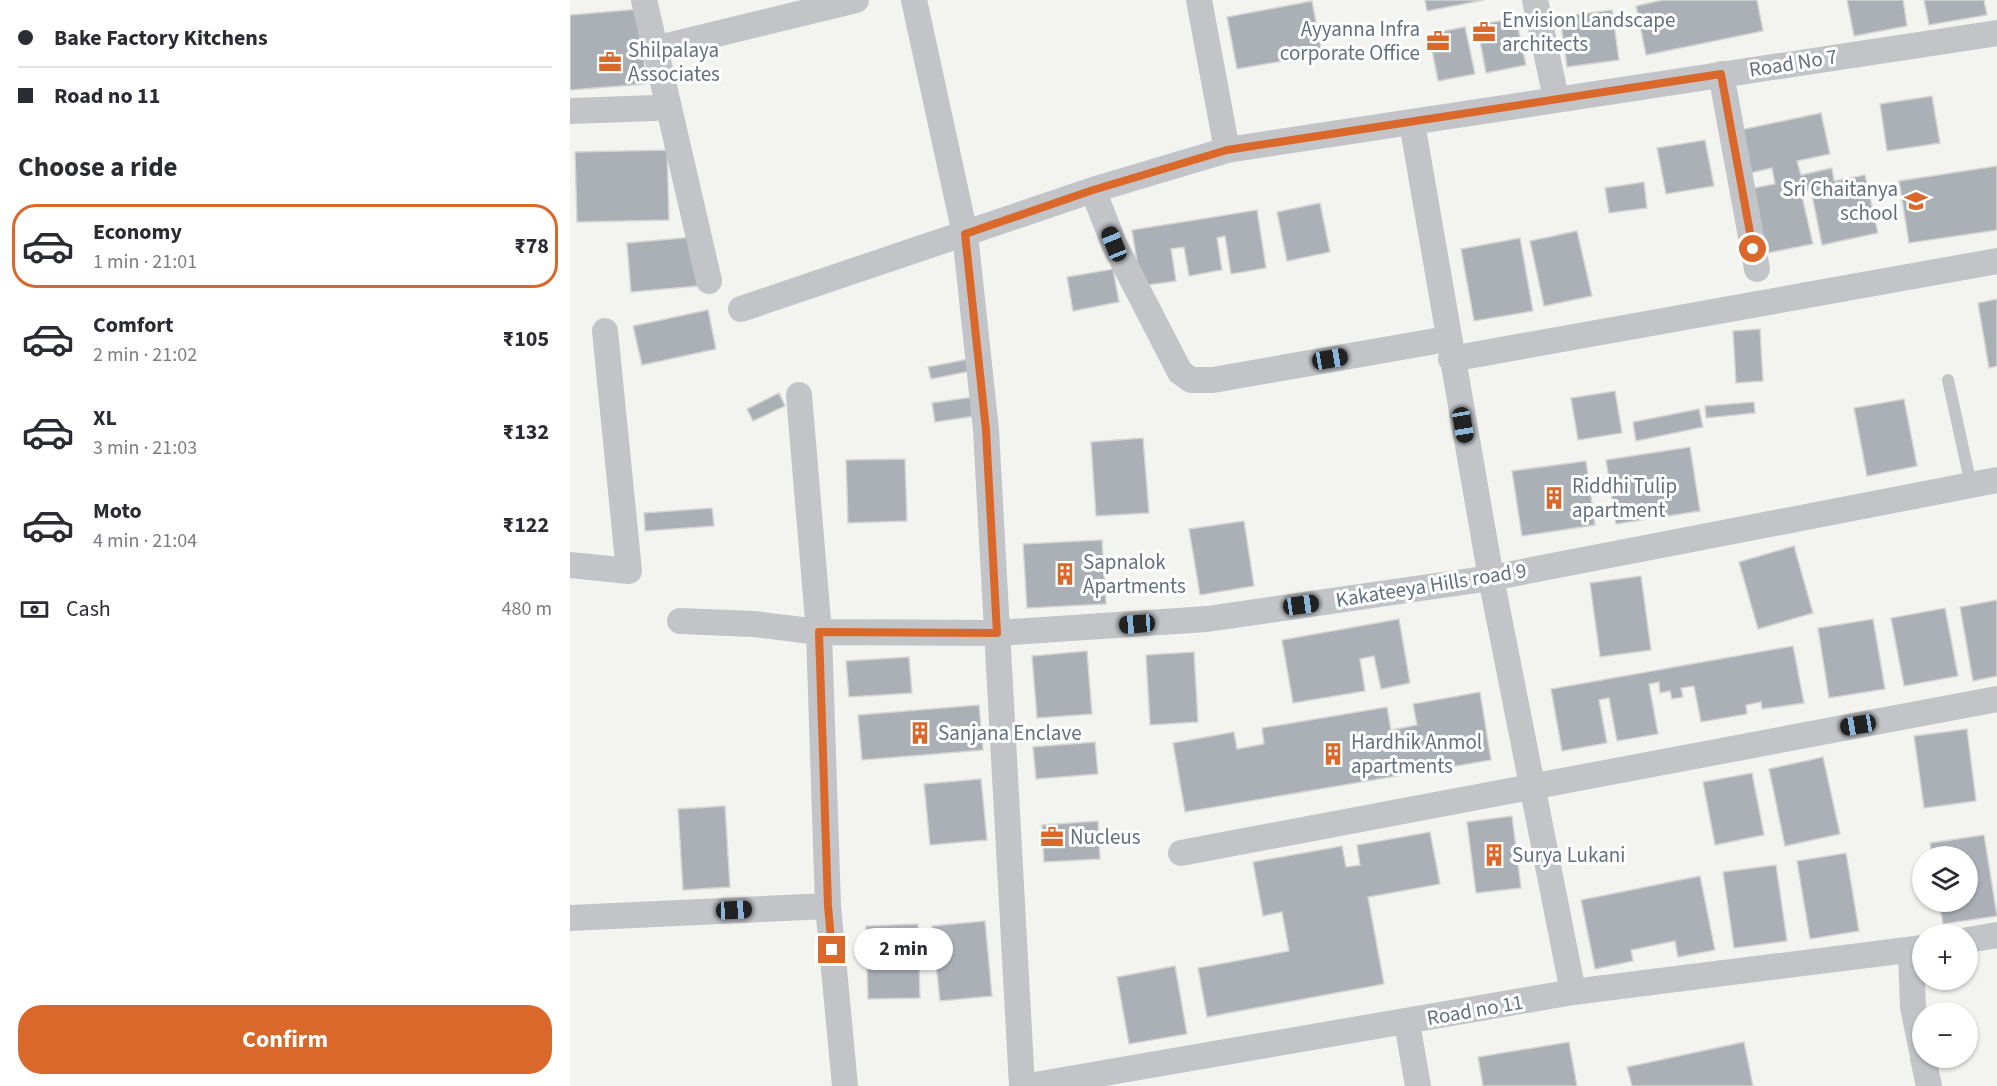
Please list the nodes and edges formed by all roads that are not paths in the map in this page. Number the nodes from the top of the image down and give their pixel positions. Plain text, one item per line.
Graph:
1 (644, 0) edge
2 (856, 0) edge
3 (915, 0) edge
4 (1199, 0) edge
5 (1535, 0) edge
6 (1997, 33) edge
7 (655, 49) junction
8 (1721, 74) junction
9 (1556, 98) junction
10 (655, 108) dead end
11 (570, 111) edge
12 (1412, 123) junction
13 (1227, 150) junction
14 (1093, 190) junction
15 (965, 234) junction
16 (1997, 261) edge
17 (1757, 269) dead end
18 (709, 281) dead end
19 (741, 309) dead end
20 (605, 331) dead end
21 (1449, 349) junction
22 (1948, 380) dead end
23 (799, 395) dead end
24 (1997, 480) edge
25 (1971, 485) junction
26 (570, 565) edge
27 (1491, 578) junction
28 (680, 621) dead end
29 (819, 632) junction
30 (997, 633) junction
31 (1997, 699) edge
32 (1534, 785) junction
33 (1181, 853) dead end
34 (828, 906) junction
35 (570, 918) edge
36 (1997, 935) edge
37 (1978, 938) edge
38 (1912, 950) edge
39 (1573, 992) junction
40 (1407, 1023) junction
41 (1925, 1068) edge
42 (845, 1086) edge
43 (1022, 1086) edge
44 (1029, 1086) edge
45 (1418, 1086) edge
46 (1929, 1086) edge

1 - 7 street
2 - 7 street
3 - 15 street
4 - 13 street
5 - 9 street
6 - 8 street, Road No 7
7 - 18 street
8 - 9 street, Road No 7
8 - 17 street
9 - 12 street, Road No 7
10 - 11 street
12 - 13 street, Road No 7
12 - 21 street
13 - 14 street, Road No 7
14 - 15 street, Road No 7
14 - 21 street
15 - 19 street, Road No 7
15 - 30 street
16 - 21 street
20 - 26 street
21 - 27 street
22 - 25 lane
23 - 29 street
24 - 25 street, Kakateeya Hills road 9
25 - 27 street, Kakateeya Hills road 9
27 - 30 street, Kakateeya Hills road 9
27 - 32 street
28 - 29 street, Kakateeya Hills road 9
29 - 30 street, Kakateeya Hills road 9
29 - 34 street
30 - 43 street
31 - 32 street
32 - 33 street
32 - 39 street
34 - 35 street
34 - 42 street
36 - 37 street
38 - 39 street, Road no 11
39 - 40 street, Road no 11
40 - 44 street, Road no 11
40 - 45 street
41 - 46 street

